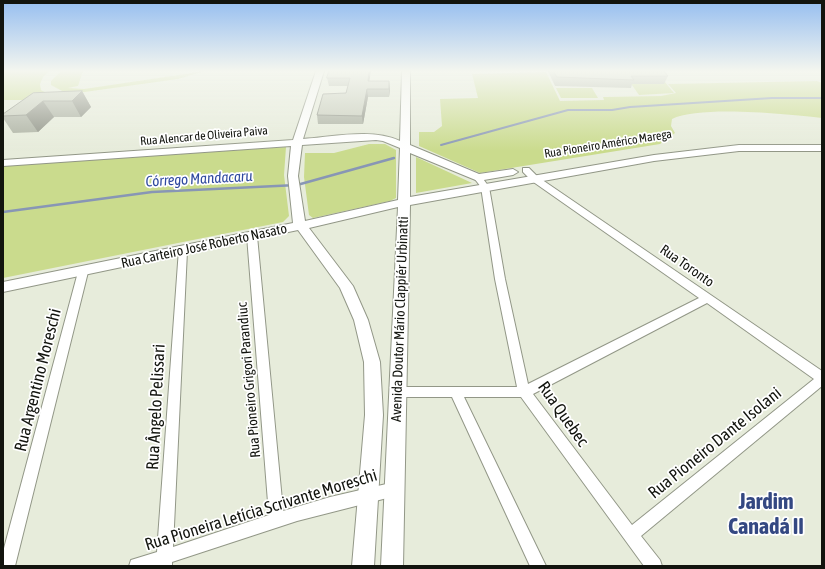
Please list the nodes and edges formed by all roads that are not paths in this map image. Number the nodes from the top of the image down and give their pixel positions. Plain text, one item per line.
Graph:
1 (311, 98) edge
2 (406, 98) edge
3 (822, 141) edge
4 (297, 142) junction
5 (405, 147) junction
6 (822, 148) edge
7 (3, 164) edge
8 (526, 170) junction
9 (535, 179) junction
10 (482, 182) junction
11 (404, 202) junction
12 (300, 226) junction
13 (252, 236) junction
14 (182, 251) junction
15 (83, 272) junction
16 (3, 287) edge
17 (708, 298) junction
18 (822, 378) edge
19 (397, 392) junction
20 (524, 392) junction
21 (456, 393) junction
22 (395, 489) junction
23 (368, 495) junction
24 (276, 521) junction
25 (631, 535) junction
26 (164, 562) edge
27 (8, 566) edge
28 (137, 566) edge
29 (363, 566) edge
30 (392, 566) edge
31 (538, 566) edge
32 (654, 566) edge

1 - 4 main road, Avenida Doutor Mário Clappiér Urbinatti
2 - 5 main road, Avenida Doutor Mário Clappiér Urbinatti
3 - 8 main road, Rua Pioneiro Américo Marega
4 - 5 main road, Rua Alencar de Oliveira Paiva
4 - 7 main road, Rua Alencar de Oliveira Paiva
4 - 12 main road, Avenida Doutor Mário Clappiér Urbinatti
5 - 10 main road
5 - 11 main road, Avenida Doutor Mário Clappiér Urbinatti
6 - 9 main road, Rua Pioneiro Américo Marega
8 - 9 street, Rua Toronto
8 - 10 main road, Rua Pioneiro Américo Marega
9 - 10 main road, Rua Pioneiro Américo Marega
9 - 17 street, Rua Toronto
10 - 11 main road, Rua Carteiro José Roberto Nasato
10 - 20 street, Rua Quebec
11 - 12 main road, Rua Carteiro José Roberto Nasato
11 - 19 main road, Avenida Doutor Mário Clappiér Urbinatti
12 - 13 main road, Rua Carteiro José Roberto Nasato
12 - 23 main road, Avenida Doutor Mário Clappiér Urbinatti
13 - 14 main road, Rua Carteiro José Roberto Nasato
13 - 24 street, Rua Pioneiro Grigori Parandiuc
14 - 15 main road, Rua Carteiro José Roberto Nasato
14 - 26 street, Rua Ângelo Pelissari
15 - 16 main road, Rua Carteiro José Roberto Nasato
15 - 27 street, Rua Argentino Moreschi
17 - 18 street, Rua Toronto
17 - 20 street
18 - 25 street, Rua Pioneiro Dante Isolani
19 - 21 street
19 - 22 main road, Avenida Doutor Mário Clappiér Urbinatti
20 - 21 street
20 - 25 street, Rua Quebec
21 - 31 street
22 - 23 street, Rua Pioneira Letícia Scrivante Moreschi
22 - 30 main road, Avenida Doutor Mário Clappiér Urbinatti
23 - 24 street, Rua Pioneira Letícia Scrivante Moreschi
23 - 29 main road, Avenida Doutor Mário Clappiér Urbinatti
24 - 26 street, Rua Pioneira Letícia Scrivante Moreschi
25 - 32 street, Rua Quebec
26 - 28 street, Rua Pioneira Letícia Scrivante Moreschi

